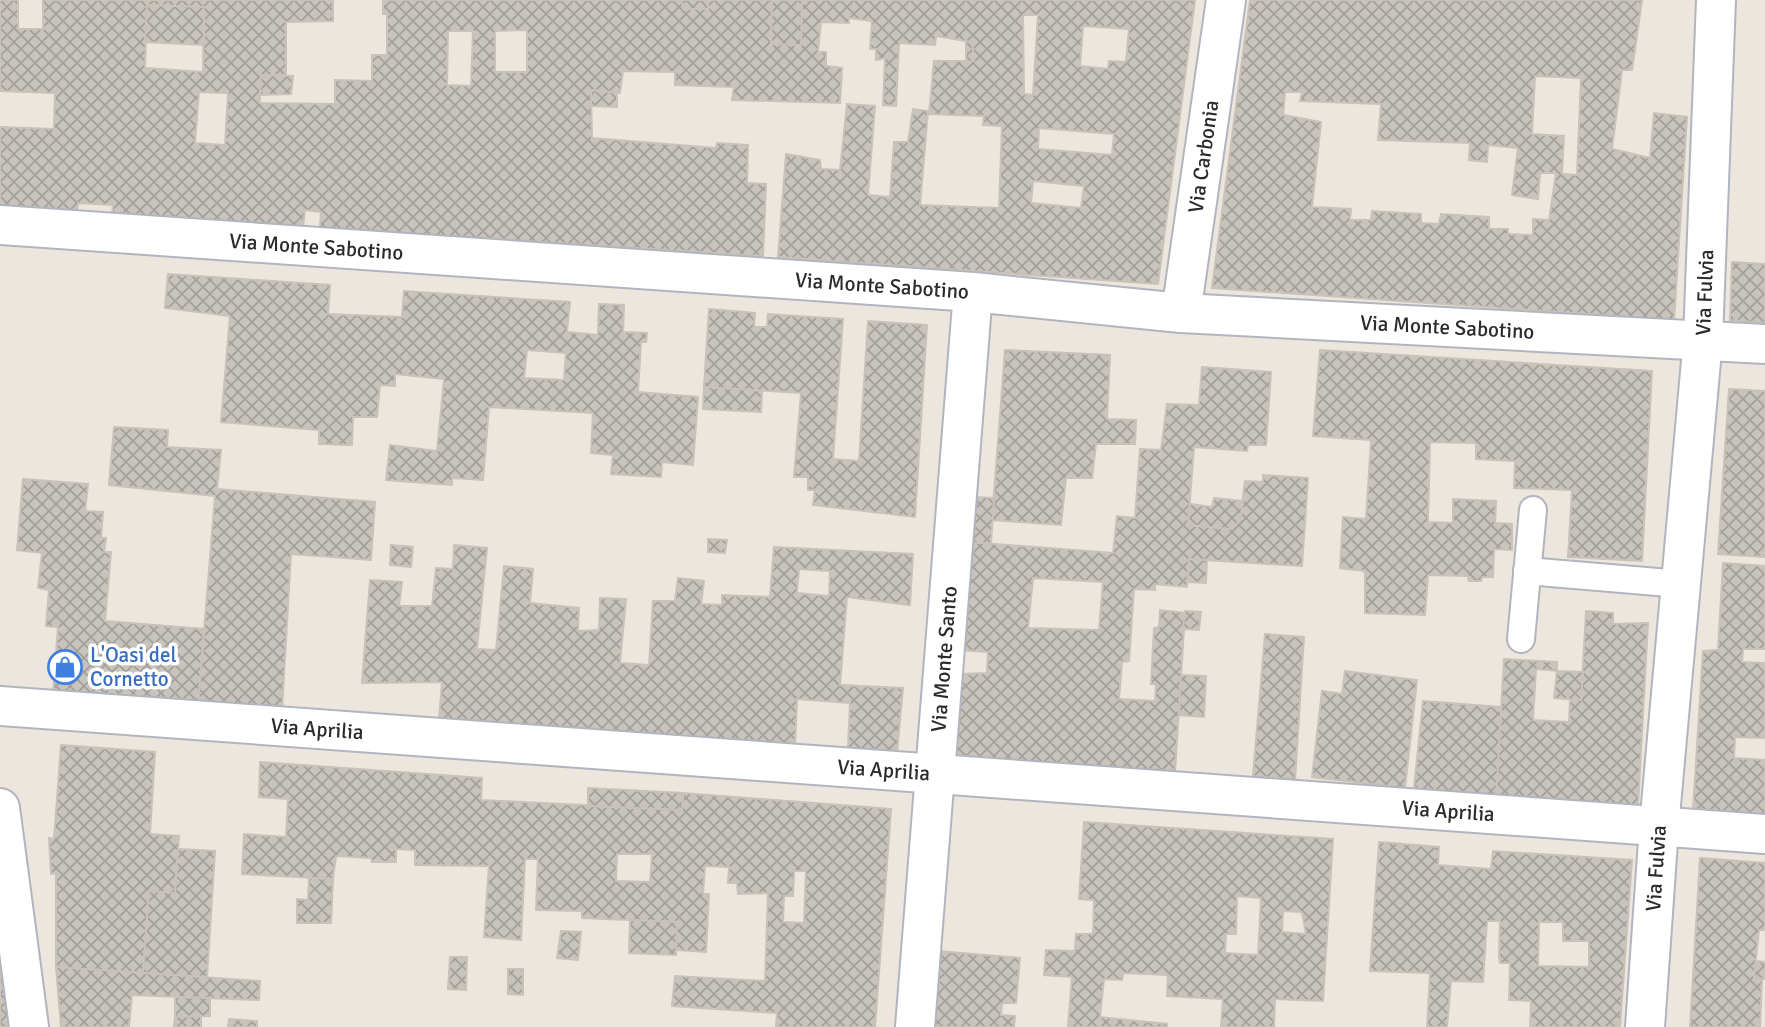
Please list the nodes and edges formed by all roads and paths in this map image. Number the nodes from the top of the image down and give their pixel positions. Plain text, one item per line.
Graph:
1 (1226, 0) edge
2 (1716, 0) edge
3 (0, 225) edge
4 (973, 292) junction
5 (1181, 313) junction
6 (1703, 339) junction
7 (1765, 344) edge
8 (1533, 510) dead end
9 (1527, 571) junction
10 (1681, 584) junction
11 (1521, 639) dead end
12 (0, 706) edge
13 (933, 774) junction
14 (0, 808) edge
15 (1659, 827) junction
16 (1765, 834) edge
17 (6, 909) edge
18 (29, 1027) edge
19 (915, 1027) edge
20 (1645, 1027) edge

1 - 5 street, Via Carbonia
2 - 6 street, Via Fulvia
3 - 4 street, Via Monte Sabotino
4 - 5 street, Via Monte Sabotino
4 - 13 street, Via Monte Santo
5 - 6 street, Via Monte Sabotino
6 - 7 street, Via Monte Sabotino
6 - 10 street, Via Fulvia
8 - 9 lane
9 - 10 lane
9 - 11 lane
10 - 15 street, Via Fulvia
12 - 13 street, Via Aprilia
13 - 15 street, Via Aprilia
13 - 19 street, Via Monte Santo
14 - 17 street
15 - 16 street, Via Aprilia
15 - 20 street, Via Fulvia
17 - 18 street

